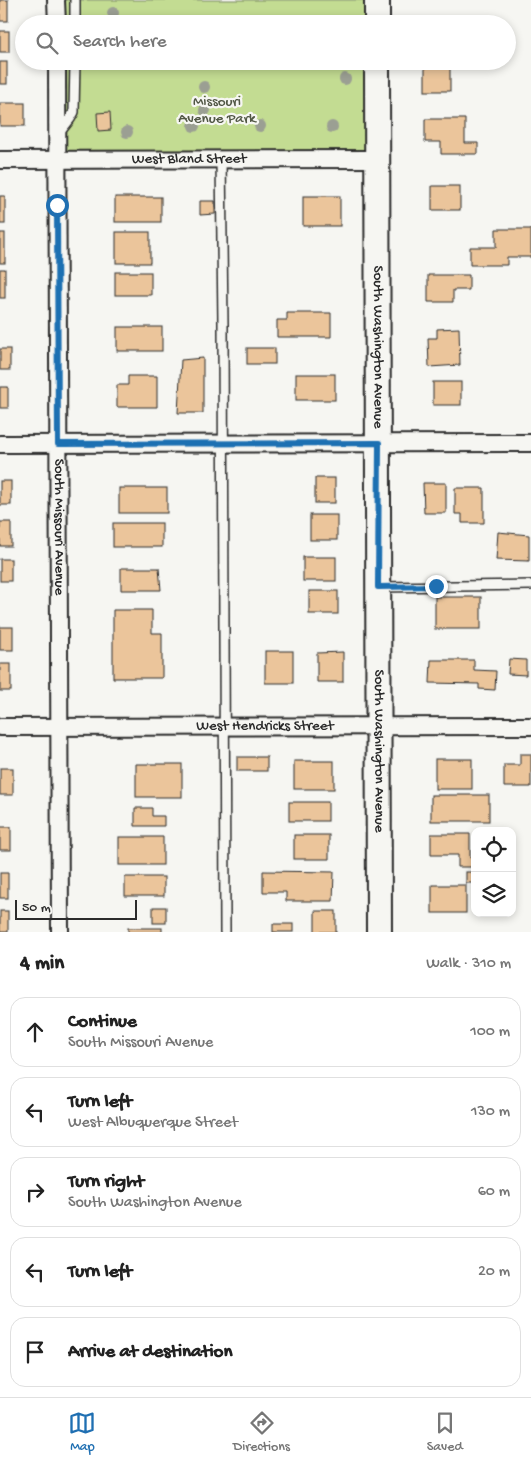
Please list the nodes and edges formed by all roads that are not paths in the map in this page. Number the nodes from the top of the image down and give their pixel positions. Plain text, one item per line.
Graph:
1 (56, 0) edge
2 (75, 0) edge
3 (376, 0) edge
4 (56, 15) edge
5 (75, 15) edge
6 (376, 15) edge
7 (57, 70) edge
8 (75, 70) edge
9 (377, 70) edge
10 (57, 135) junction
11 (221, 159) junction
12 (377, 159) junction
13 (0, 160) edge
14 (57, 160) junction
15 (222, 443) junction
16 (379, 443) junction
17 (531, 443) edge
18 (0, 444) edge
19 (58, 444) junction
20 (531, 585) edge
21 (378, 587) junction
22 (0, 726) edge
23 (59, 726) junction
24 (223, 726) junction
25 (378, 726) junction
26 (531, 726) edge
27 (60, 932) edge
28 (224, 932) edge
29 (379, 932) edge

1 - 4 street
2 - 5 lane
3 - 6 street
7 - 10 street, South Missouri Avenue
8 - 10 lane
9 - 12 street, South Washington Avenue
10 - 14 street, South Missouri Avenue
11 - 12 street, West Bland Street
11 - 14 street, West Bland Street
11 - 15 lane
12 - 16 street, South Washington Avenue
13 - 14 street, West Bland Street
14 - 19 street, South Missouri Avenue
15 - 16 street
15 - 19 street
15 - 24 lane
16 - 17 street
16 - 21 street, South Washington Avenue
18 - 19 street
19 - 23 street, South Missouri Avenue
20 - 21 lane
21 - 25 street, South Washington Avenue
22 - 23 street, West Hendricks Street
23 - 24 street, West Hendricks Street
23 - 27 street, South Missouri Avenue
24 - 25 street, West Hendricks Street
24 - 28 lane
25 - 26 street, West Hendricks Street
25 - 29 street, South Washington Avenue

